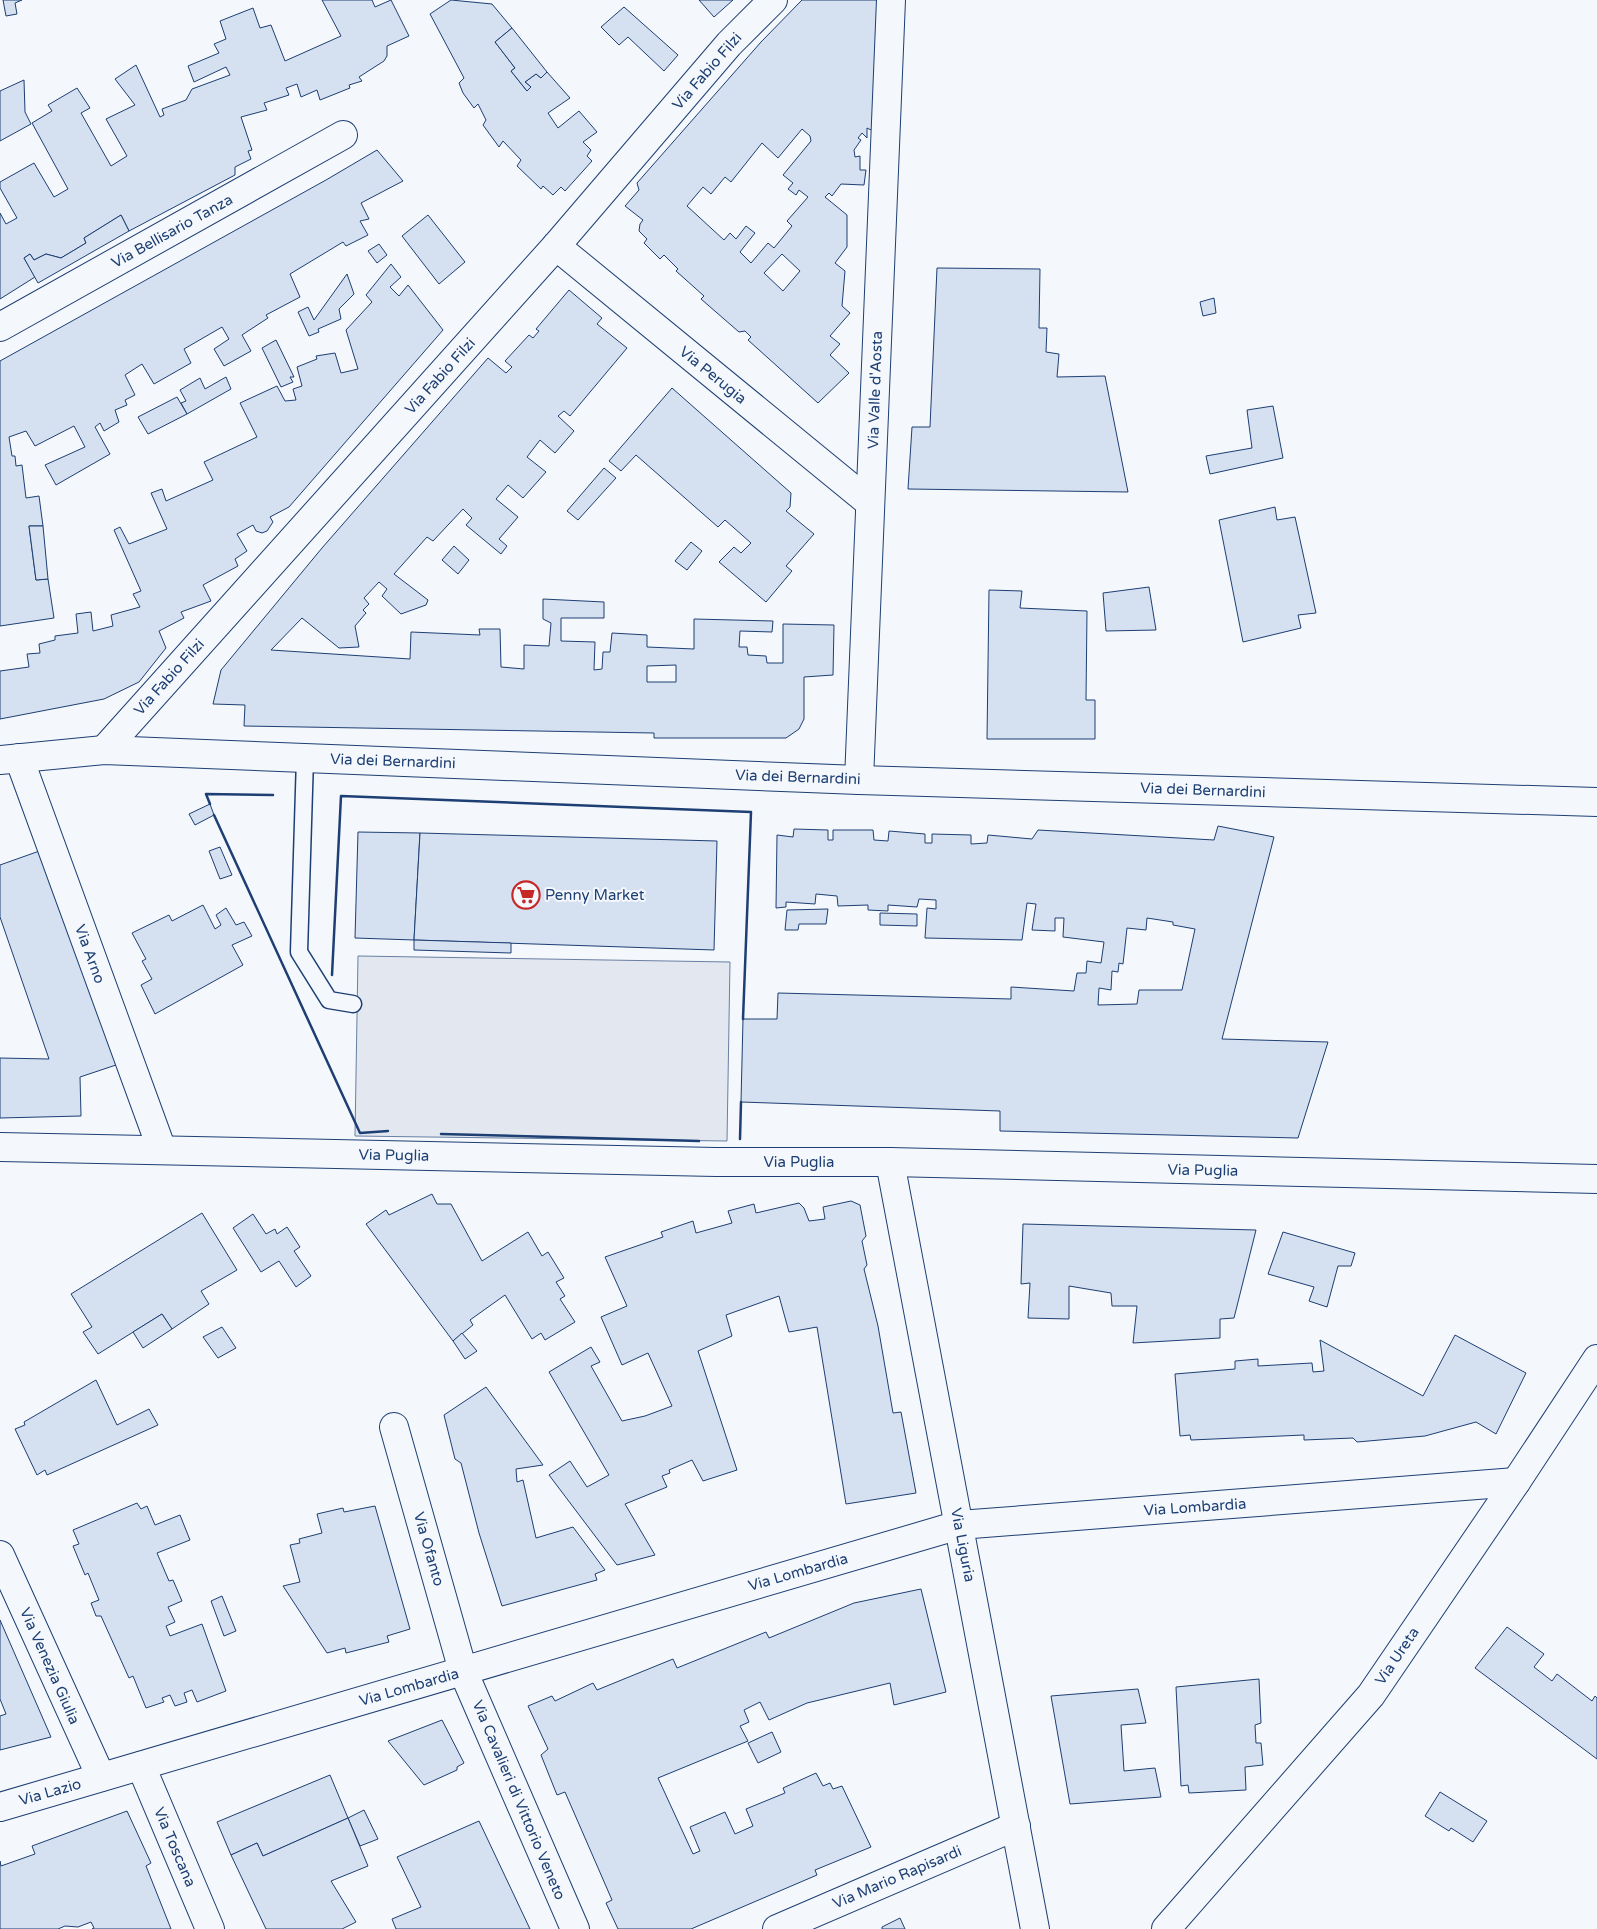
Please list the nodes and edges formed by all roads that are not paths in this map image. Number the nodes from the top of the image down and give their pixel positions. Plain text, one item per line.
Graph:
1 (773, 0) edge
2 (891, 0) edge
3 (343, 135) dead end
4 (556, 246) junction
5 (0, 327) edge
6 (870, 503) junction
7 (104, 750) junction
8 (305, 758) junction
9 (9, 759) edge
10 (859, 780) junction
11 (1597, 802) edge
12 (353, 1004) dead end
13 (0, 1147) edge
14 (162, 1150) junction
15 (890, 1162) junction
16 (1597, 1179) edge
17 (1597, 1359) edge
18 (394, 1427) dead end
19 (1516, 1482) junction
20 (959, 1525) junction
21 (0, 1555) edge
22 (463, 1671) junction
23 (141, 1766) junction
24 (101, 1777) junction
25 (0, 1807) edge
26 (1016, 1826) junction
27 (210, 1929) edge
28 (575, 1929) edge
29 (777, 1929) edge
30 (1035, 1929) edge
31 (1166, 1929) edge

1 - 4 street, Via Fabio Filzi
2 - 6 street, Via Valle d'Aosta
3 - 5 street, Via Bellisario Tanza
4 - 6 street, Via Perugia
4 - 7 street, Via Fabio Filzi
6 - 10 street, Via Valle d'Aosta
7 - 8 street, Via dei Bernardini
7 - 9 street, Via dei Bernardini
8 - 10 street, Via dei Bernardini
8 - 12 lane
9 - 14 street, Via Arno
10 - 11 street, Via dei Bernardini
13 - 14 street, Via Puglia
14 - 15 street, Via Puglia
15 - 16 street, Via Puglia
15 - 20 street, Via Liguria
17 - 19 street, Via Ureta
18 - 22 street, Via Ofanto
19 - 20 street, Via Lombardia
19 - 31 street, Via Ureta
20 - 22 street, Via Lombardia
20 - 26 street, Via Liguria
21 - 24 street, Via Venezia Giulia
22 - 23 street, Via Lombardia
22 - 28 street, Via Cavalieri di Vittorio Veneto
23 - 24 street, Via Lombardia
23 - 27 street, Via Toscana
24 - 25 street, Via Lazio
26 - 29 street, Via Mario Rapisardi
26 - 30 street, Via Liguria

